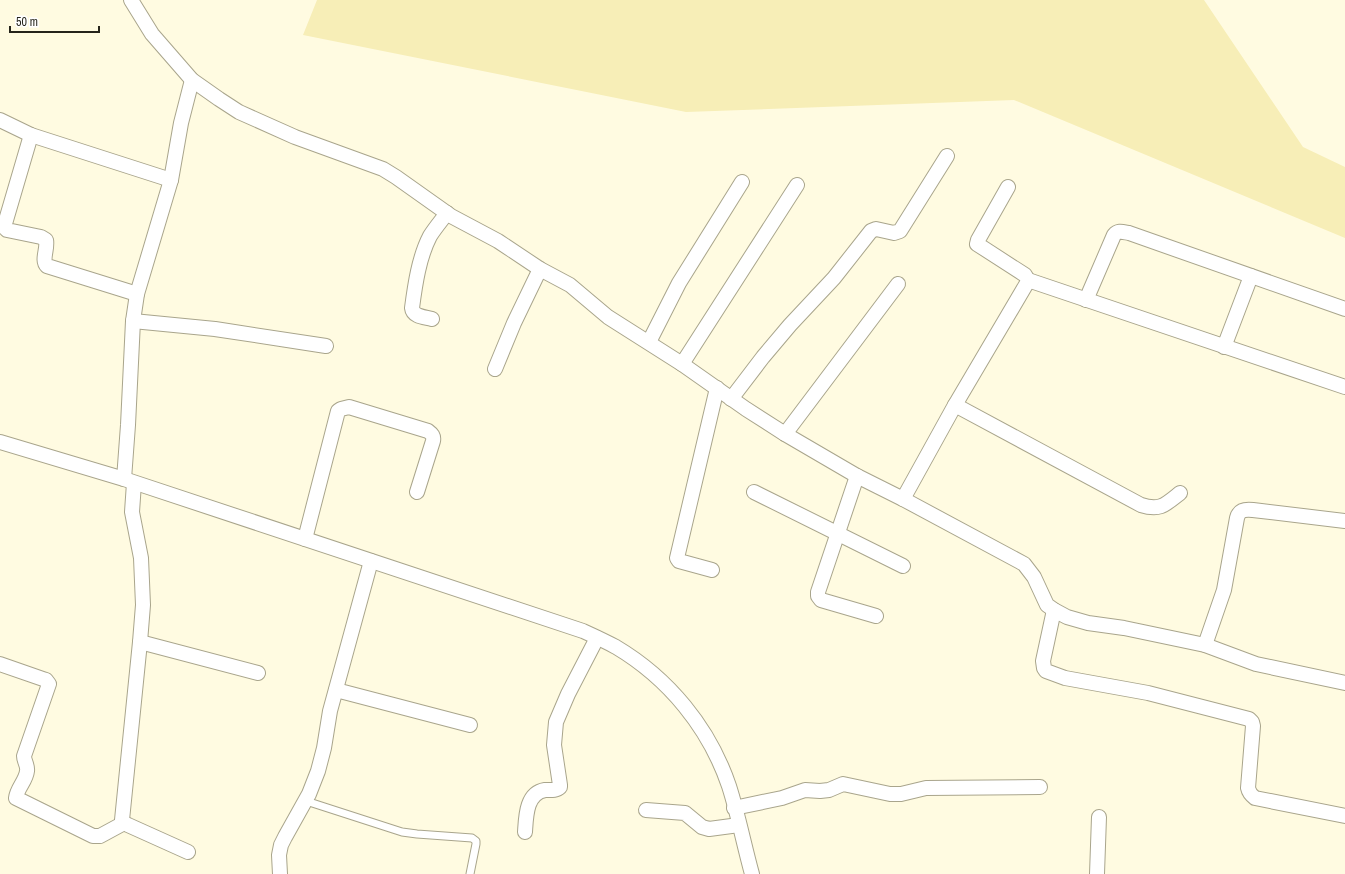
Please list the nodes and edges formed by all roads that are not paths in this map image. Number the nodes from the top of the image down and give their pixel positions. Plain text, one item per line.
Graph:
1 (131, 0) edge
2 (192, 80) junction
3 (0, 120) edge
4 (31, 135) junction
5 (947, 156) dead end
6 (171, 180) junction
7 (742, 182) dead end
8 (797, 186) dead end
9 (1008, 187) dead end
10 (447, 213) junction
11 (540, 269) junction
12 (1251, 276) junction
13 (1028, 280) junction
14 (898, 284) dead end
15 (137, 294) junction
16 (1086, 300) junction
17 (1345, 309) edge
18 (432, 319) dead end
19 (133, 322) junction
20 (649, 342) junction
21 (326, 346) dead end
22 (1224, 347) junction
23 (682, 364) junction
24 (495, 369) dead end
25 (1345, 387) edge
26 (717, 388) junction
27 (731, 399) junction
28 (955, 404) junction
29 (785, 434) junction
30 (0, 443) edge
31 (858, 476) junction
32 (129, 481) junction
33 (416, 492) dead end
34 (754, 492) dead end
35 (1180, 494) dead end
36 (903, 499) junction
37 (1345, 521) edge
38 (838, 533) junction
39 (305, 539) junction
40 (371, 561) junction
41 (903, 566) dead end
42 (712, 570) dead end
43 (1054, 610) junction
44 (876, 616) dead end
45 (597, 638) junction
46 (140, 642) junction
47 (1205, 645) junction
48 (0, 664) edge
49 (258, 673) dead end
50 (1345, 683) edge
51 (336, 690) junction
52 (470, 725) dead end
53 (1040, 787) dead end
54 (306, 801) junction
55 (734, 808) junction
56 (646, 810) dead end
57 (1345, 816) edge
58 (1099, 817) dead end
59 (124, 823) junction
60 (739, 825) junction
61 (525, 832) dead end
62 (188, 852) dead end
63 (280, 874) edge
64 (470, 874) edge
65 (752, 874) edge
66 (1097, 874) edge

1 - 2 street
2 - 6 street
2 - 10 street
3 - 4 street
4 - 6 street
4 - 15 street
5 - 27 street
6 - 15 street
7 - 20 street
8 - 23 street
9 - 13 street
10 - 11 street
10 - 18 street
11 - 20 street
11 - 24 street
12 - 16 street
12 - 17 street
12 - 22 street
13 - 16 street
13 - 28 street
14 - 29 street
15 - 19 street
16 - 22 street
19 - 21 street
19 - 32 street
20 - 23 street
22 - 25 street
23 - 26 street
26 - 27 street
26 - 42 street
27 - 29 street
28 - 35 street
28 - 36 street
29 - 31 street
30 - 32 street
31 - 36 street
31 - 38 street
32 - 39 street
32 - 46 street
33 - 39 street
34 - 38 street
36 - 43 street
37 - 47 street
38 - 41 street
38 - 44 street
39 - 40 street
40 - 45 street
40 - 51 street
43 - 47 street
43 - 57 street
45 - 55 street
45 - 61 street
46 - 49 street
46 - 59 street
47 - 50 street
48 - 59 street
51 - 52 street
51 - 54 street
53 - 55 street
54 - 63 street
54 - 64 lane
55 - 60 street
56 - 60 street
58 - 66 street
59 - 62 street
60 - 65 street

